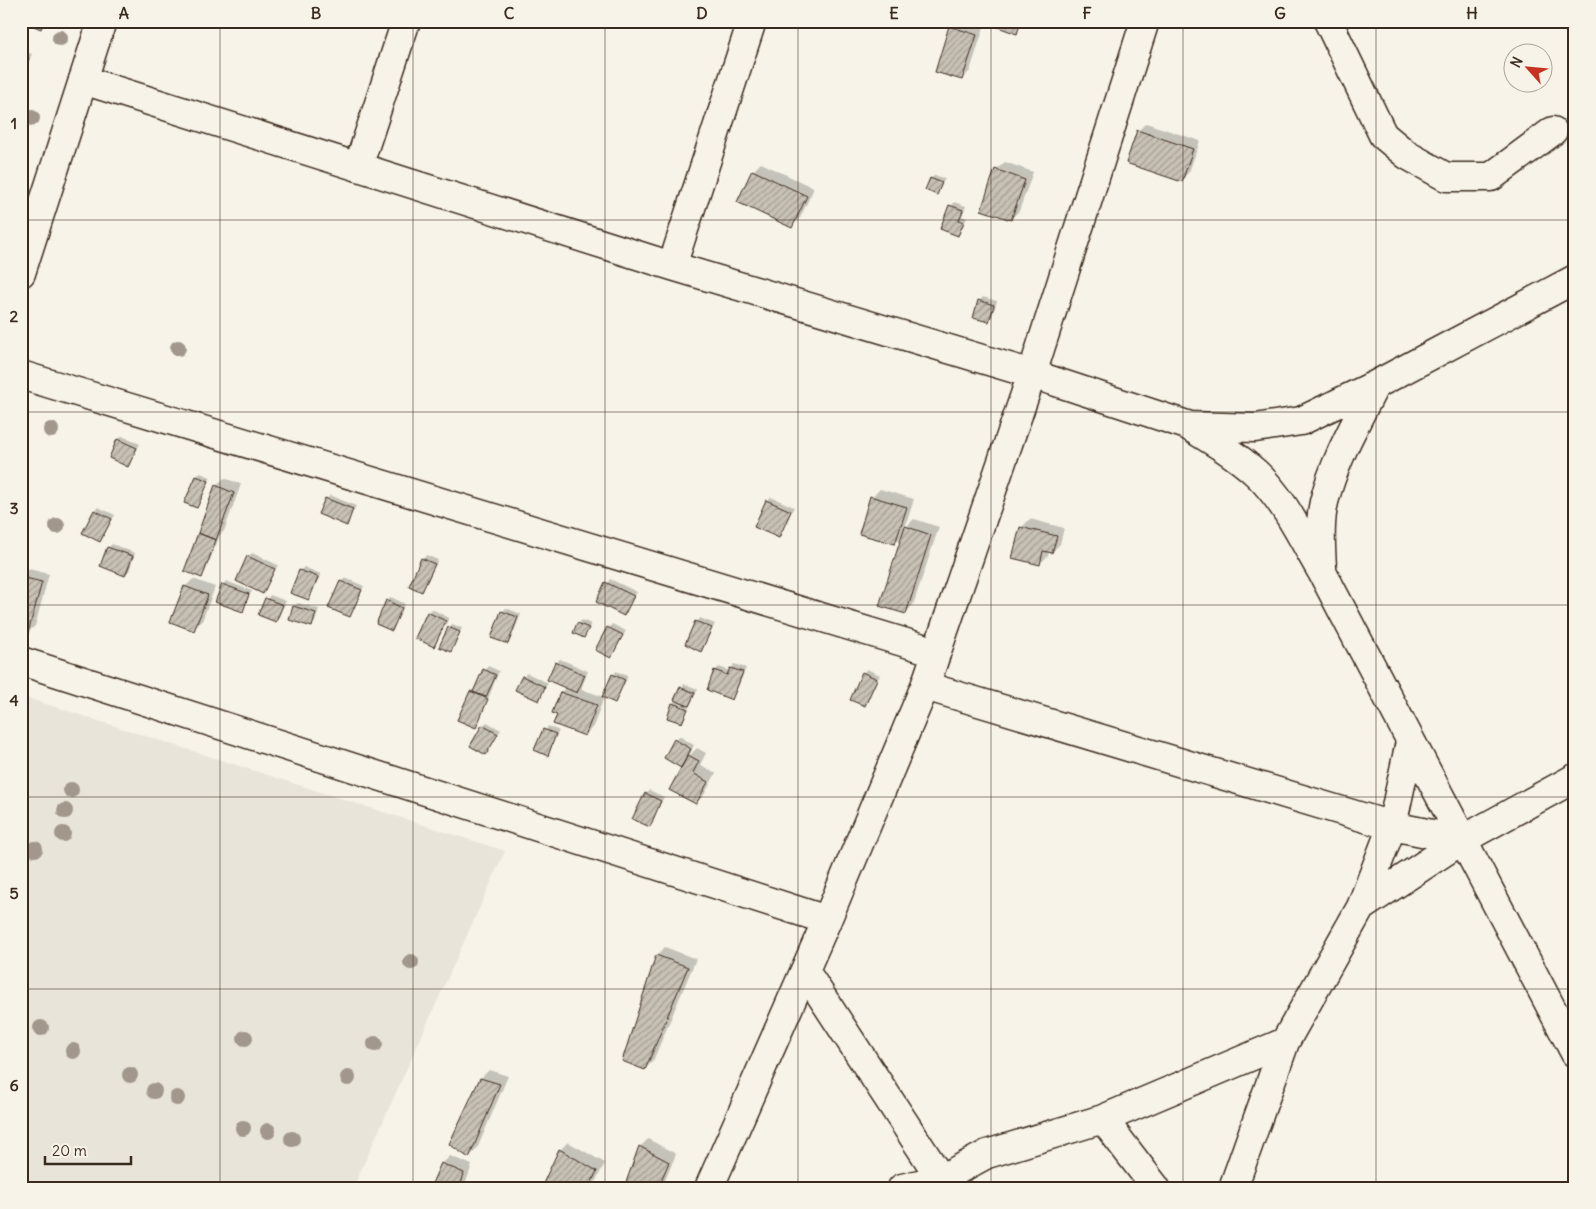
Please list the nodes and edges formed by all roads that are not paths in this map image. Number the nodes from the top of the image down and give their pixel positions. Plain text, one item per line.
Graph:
1 (102, 21) edge
2 (406, 21) edge
3 (752, 21) edge
4 (1145, 21) edge
5 (1328, 21) edge
6 (83, 80) junction
7 (1553, 131) dead end
8 (358, 167) junction
9 (672, 266) junction
10 (21, 273) edge
11 (1575, 279) edge
12 (1032, 374) junction
13 (21, 375) edge
14 (1375, 385) junction
15 (1190, 426) junction
16 (1322, 572) junction
17 (936, 652) junction
18 (21, 661) edge
19 (925, 686) junction
20 (1410, 742) junction
21 (1575, 778) edge
22 (1392, 826) junction
23 (1462, 840) junction
24 (1361, 907) junction
25 (827, 920) junction
26 (805, 971) junction
27 (1285, 1042) junction
28 (1575, 1053) edge
29 (1103, 1119) junction
30 (940, 1180) junction
31 (709, 1188) edge
32 (902, 1188) edge
33 (1156, 1188) edge
34 (1233, 1188) edge

1 - 6 street
2 - 8 street
3 - 9 street
4 - 12 street
5 - 7 street
6 - 8 street
6 - 10 street
8 - 9 street
9 - 12 street
11 - 14 street
12 - 15 street
12 - 17 street
13 - 17 street
14 - 15 street
14 - 16 street
15 - 16 street
16 - 20 street
17 - 19 street
18 - 25 street
19 - 22 street
19 - 25 street
20 - 22 street
20 - 23 street
21 - 23 street
22 - 23 street
22 - 24 street
23 - 24 street
23 - 28 street
24 - 27 street
25 - 26 street
26 - 30 street
26 - 31 street
27 - 29 street
27 - 34 street
29 - 30 street
29 - 33 street
30 - 32 street

